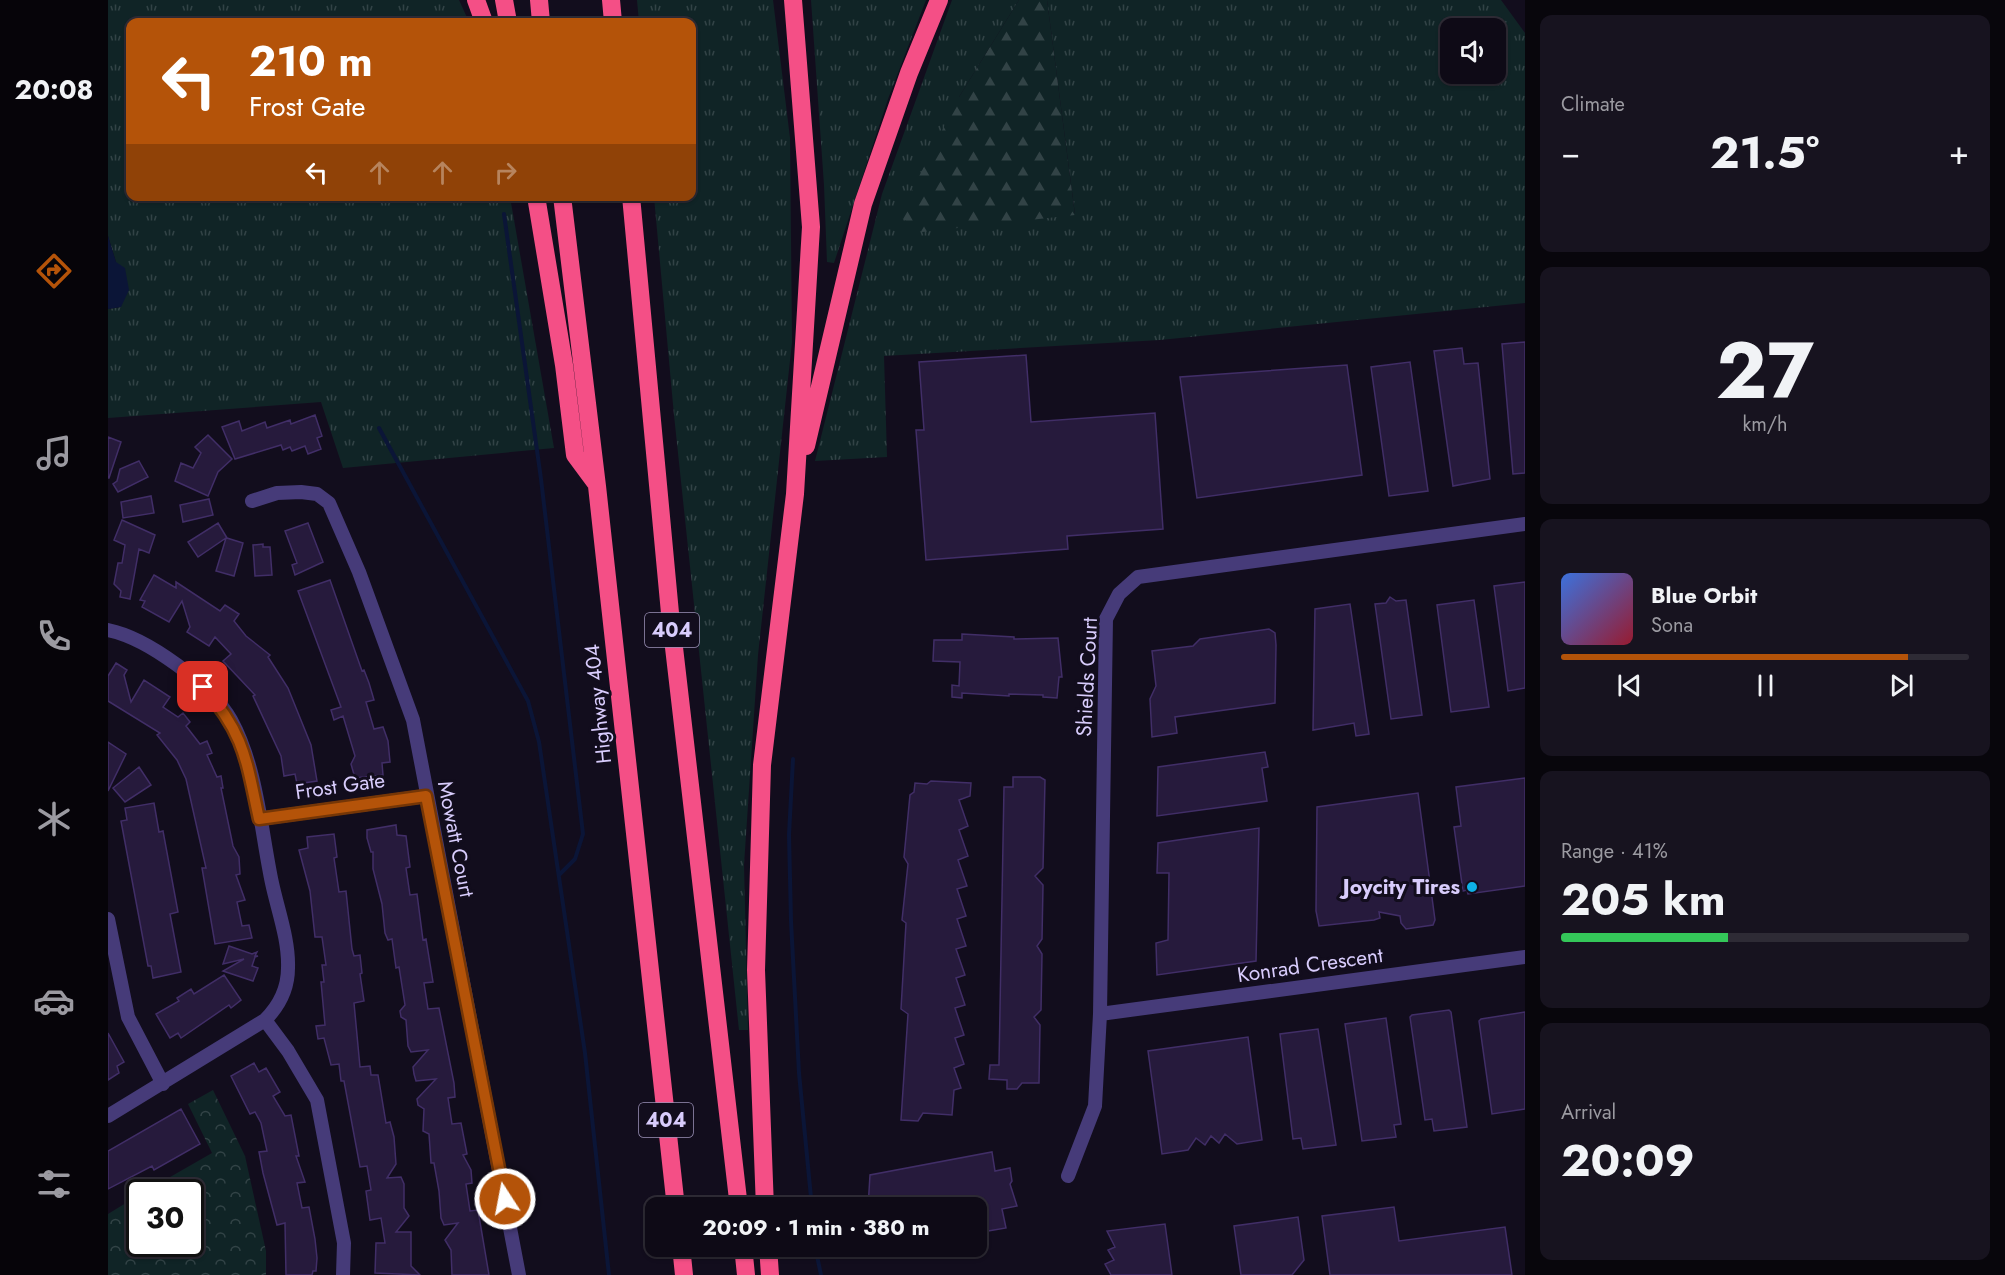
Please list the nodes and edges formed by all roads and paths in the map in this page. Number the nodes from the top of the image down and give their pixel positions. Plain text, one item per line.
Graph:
1 (476, 0) edge
2 (504, 0) edge
3 (539, 0) edge
4 (610, 0) edge
5 (793, 0) edge
6 (939, 0) edge
7 (483, 18) edge
8 (507, 18) edge
9 (541, 18) edge
10 (612, 18) edge
11 (528, 201) edge
12 (537, 201) edge
13 (563, 201) edge
14 (631, 201) edge
15 (544, 243) junction
16 (597, 486) junction
17 (795, 494) junction
18 (252, 501) dead end
19 (1525, 524) edge
20 (108, 630) edge
21 (426, 796) junction
22 (259, 819) junction
23 (108, 919) edge
24 (1525, 957) edge
25 (1100, 1014) junction
26 (265, 1020) junction
27 (163, 1084) junction
28 (108, 1116) edge
29 (1068, 1176) dead end
30 (675, 1197) edge
31 (738, 1197) edge
32 (765, 1197) edge
33 (682, 1257) edge
34 (745, 1257) edge
35 (769, 1257) edge
36 (343, 1275) edge
37 (519, 1275) edge
38 (684, 1275) edge
39 (747, 1275) edge
40 (770, 1275) edge

1 - 7 highway
2 - 8 highway
3 - 9 highway
4 - 10 highway
5 - 17 highway
6 - 17 highway
11 - 15 highway
12 - 15 highway
13 - 16 highway, Highway 404 / 404
14 - 31 highway, 404
15 - 16 highway
16 - 30 highway, Highway 404 / 404
17 - 32 highway
18 - 21 street, Mowatt Court
19 - 25 street, Shields Court
20 - 22 street
21 - 22 street, Frost Gate
21 - 37 street, Mowatt Court
22 - 26 street
23 - 27 street
24 - 25 street, Konrad Crescent
25 - 29 street, Shields Court
26 - 27 street
26 - 36 street
27 - 28 street
33 - 38 highway
34 - 39 highway
35 - 40 highway

